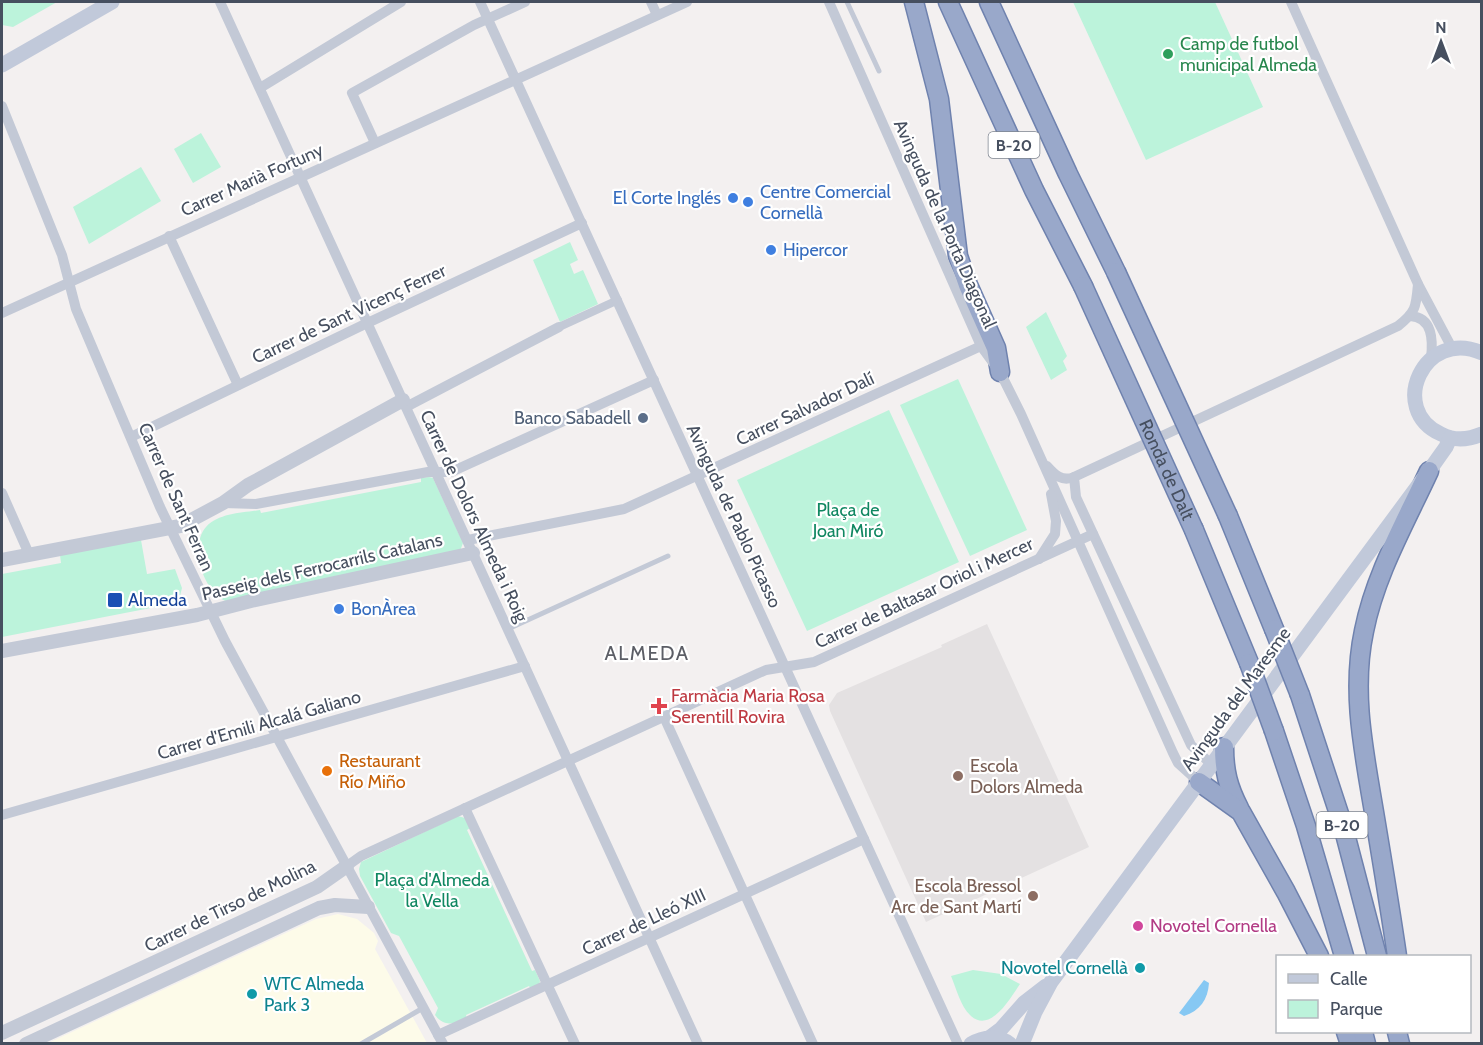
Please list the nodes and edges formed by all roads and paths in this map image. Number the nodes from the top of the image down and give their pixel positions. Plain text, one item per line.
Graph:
1 (112, 2) edge
2 (220, 2) edge
3 (401, 2) edge
4 (480, 2) edge
5 (525, 2) edge
6 (651, 2) edge
7 (687, 2) edge
8 (829, 2) edge
9 (847, 2) edge
10 (914, 2) edge
11 (948, 2) edge
12 (989, 2) edge
13 (1290, 2) edge
14 (657, 15) junction
15 (488, 18) junction
16 (2, 65) edge
17 (879, 71) dead end
18 (516, 79) junction
19 (260, 88) junction
20 (2, 106) edge
21 (375, 143) junction
22 (301, 177) junction
23 (582, 223) junction
24 (169, 236) junction
25 (69, 282) junction
26 (1418, 284) junction
27 (618, 300) junction
28 (2, 313) edge
29 (1410, 316) junction
30 (368, 323) junction
31 (559, 327) joint
32 (981, 346) junction
33 (1471, 348) edge
34 (1431, 358) junction
35 (1000, 372) junction
36 (654, 380) junction
37 (238, 385) junction
38 (405, 403) junction
39 (1482, 434) edge
40 (131, 437) junction
41 (1450, 438) junction
42 (1039, 456) junction
43 (1429, 471) junction
44 (436, 472) junction
45 (698, 476) junction
46 (1074, 477) junction
47 (1049, 479) junction
48 (2, 493) edge
49 (223, 503) junction
50 (170, 527) junction
51 (1094, 534) junction
52 (1077, 542) junction
53 (470, 547) junction
54 (28, 554) junction
55 (668, 556) dead end
56 (1039, 559) junction
57 (2, 560) edge
58 (211, 611) junction
59 (508, 629) junction
60 (2, 651) edge
61 (525, 666) junction
62 (785, 667) junction
63 (664, 717) junction
64 (277, 738) junction
65 (1224, 747) junction
66 (569, 761) junction
67 (1211, 764) junction
68 (1199, 782) junction
69 (465, 808) junction
70 (1241, 812) junction
71 (2, 815) edge
72 (864, 839) junction
73 (347, 866) junction
74 (745, 894) junction
75 (368, 907) junction
76 (650, 938) junction
77 (1318, 955) edge
78 (1343, 955) edge
79 (1376, 955) edge
80 (1397, 955) edge
81 (1051, 982) junction
82 (547, 985) junction
83 (423, 1008) junction
84 (2, 1033) edge
85 (989, 1038) junction
86 (440, 1039) edge
87 (26, 1044) edge
88 (361, 1044) edge
89 (575, 1044) edge
90 (698, 1044) edge
91 (813, 1044) edge
92 (958, 1044) edge
93 (971, 1044) edge
94 (1010, 1044) edge
95 (1022, 1044) edge

1 - 16 main road
2 - 19 street, Carrer de Dolors Almeda i Roig
3 - 19 street
4 - 15 street, Avinguda de Pablo Picasso
5 - 15 street
6 - 14 street
7 - 14 street, Carrer Marià Fortuny
8 - 32 street, Avinguda de la Porta Diagonal
9 - 17 lane
10 - 35 highway
11 - 78 highway, Ronda de Dalt / B-20, bridge
12 - 79 highway, Ronda de Dalt / B-20, bridge
13 - 26 street
14 - 18 street, Carrer Marià Fortuny
15 - 18 street, Avinguda de Pablo Picasso
15 - 21 street
18 - 21 street, Carrer Marià Fortuny
18 - 23 street, Avinguda de Pablo Picasso
19 - 22 street, Carrer de Dolors Almeda i Roig
20 - 25 street, Carrer de Sant Ferran
21 - 22 street, Carrer Marià Fortuny
22 - 24 street, Carrer Marià Fortuny
22 - 30 street, Carrer de Dolors Almeda i Roig
23 - 27 street, Avinguda de Pablo Picasso
23 - 30 street, Carrer de Sant Vicenç Ferrer
24 - 25 street, Carrer Marià Fortuny
24 - 37 street
25 - 28 street, Carrer Marià Fortuny
25 - 40 street, Carrer de Sant Ferran
26 - 29 street
26 - 33 street
27 - 31 street
27 - 36 street, Avinguda de Pablo Picasso
29 - 34 street
29 - 46 street
30 - 37 street, Carrer de Sant Vicenç Ferrer
30 - 38 street, Carrer de Dolors Almeda i Roig
31 - 38 street
32 - 35 street, Avinguda de la Porta Diagonal
32 - 45 street, Carrer Salvador Dalí
33 - 34 main road
34 - 41 main road
35 - 42 street, Avinguda de la Porta Diagonal
36 - 44 street
36 - 45 street, Avinguda de Pablo Picasso
37 - 40 street, Carrer de Sant Vicenç Ferrer
38 - 44 street, Carrer de Dolors Almeda i Roig
38 - 49 street
39 - 41 main road
40 - 50 street, Carrer de Sant Ferran
41 - 43 main road, Avinguda del Maresme
42 - 46 street, Avinguda de la Porta Diagonal
42 - 47 street, Avinguda de la Porta Diagonal
43 - 65 main road, Avinguda del Maresme
43 - 80 highway
44 - 49 street
44 - 53 street, Carrer de Dolors Almeda i Roig
45 - 53 street, Carrer Salvador Dalí
45 - 62 street, Avinguda de Pablo Picasso
46 - 51 street
47 - 52 street, Avinguda de la Porta Diagonal
47 - 56 street, Avinguda de la Porta Diagonal
48 - 54 street
49 - 50 street
50 - 54 street
50 - 58 street, Carrer de Sant Ferran
51 - 52 street, Carrer de Baltasar Oriol i Mercer
51 - 67 street
52 - 56 street, Carrer de Baltasar Oriol i Mercer
52 - 68 street, Avinguda de la Porta Diagonal
53 - 58 street, Passeig dels Ferrocarrils Catalans
53 - 59 street, Carrer de Dolors Almeda i Roig
54 - 57 street
55 - 59 lane
56 - 62 street, Carrer de Baltasar Oriol i Mercer
58 - 60 street, Passeig dels Ferrocarrils Catalans
58 - 64 street, Carrer de Sant Ferran
59 - 61 street, Carrer de Dolors Almeda i Roig
61 - 64 street, Carrer d'Emili Alcalá Galiano
61 - 66 street, Carrer de Dolors Almeda i Roig
62 - 63 street, Carrer de Baltasar Oriol i Mercer
62 - 72 street, Avinguda de Pablo Picasso
63 - 66 street, Carrer de Baltasar Oriol i Mercer
63 - 74 street
64 - 71 street, Carrer d'Emili Alcalá Galiano
64 - 73 street, Carrer de Sant Ferran
65 - 67 main road, Avinguda del Maresme
65 - 70 highway
66 - 69 street, Carrer de Tirso de Molina
66 - 76 street, Carrer de Dolors Almeda i Roig
67 - 68 main road, Avinguda del Maresme
68 - 70 highway
68 - 81 main road, Avinguda del Maresme
69 - 73 street, Carrer de Tirso de Molina
69 - 82 street
70 - 77 highway
72 - 74 street, Carrer de Lleó XIII
72 - 92 street, Avinguda de Pablo Picasso
73 - 75 street, Carrer de Sant Ferran
73 - 84 street, Carrer de Tirso de Molina
74 - 76 street, Carrer de Lleó XIII
74 - 91 street
75 - 83 street, Carrer de Sant Ferran
75 - 87 street, Carrer de Tirso de Molina
76 - 82 street, Carrer de Lleó XIII
76 - 90 street, Carrer de Dolors Almeda i Roig
81 - 85 main road
81 - 95 main road
82 - 86 street, Carrer de Lleó XIII
82 - 89 street
83 - 86 street, Carrer de Sant Ferran
83 - 88 lane
85 - 93 main road
85 - 94 main road

